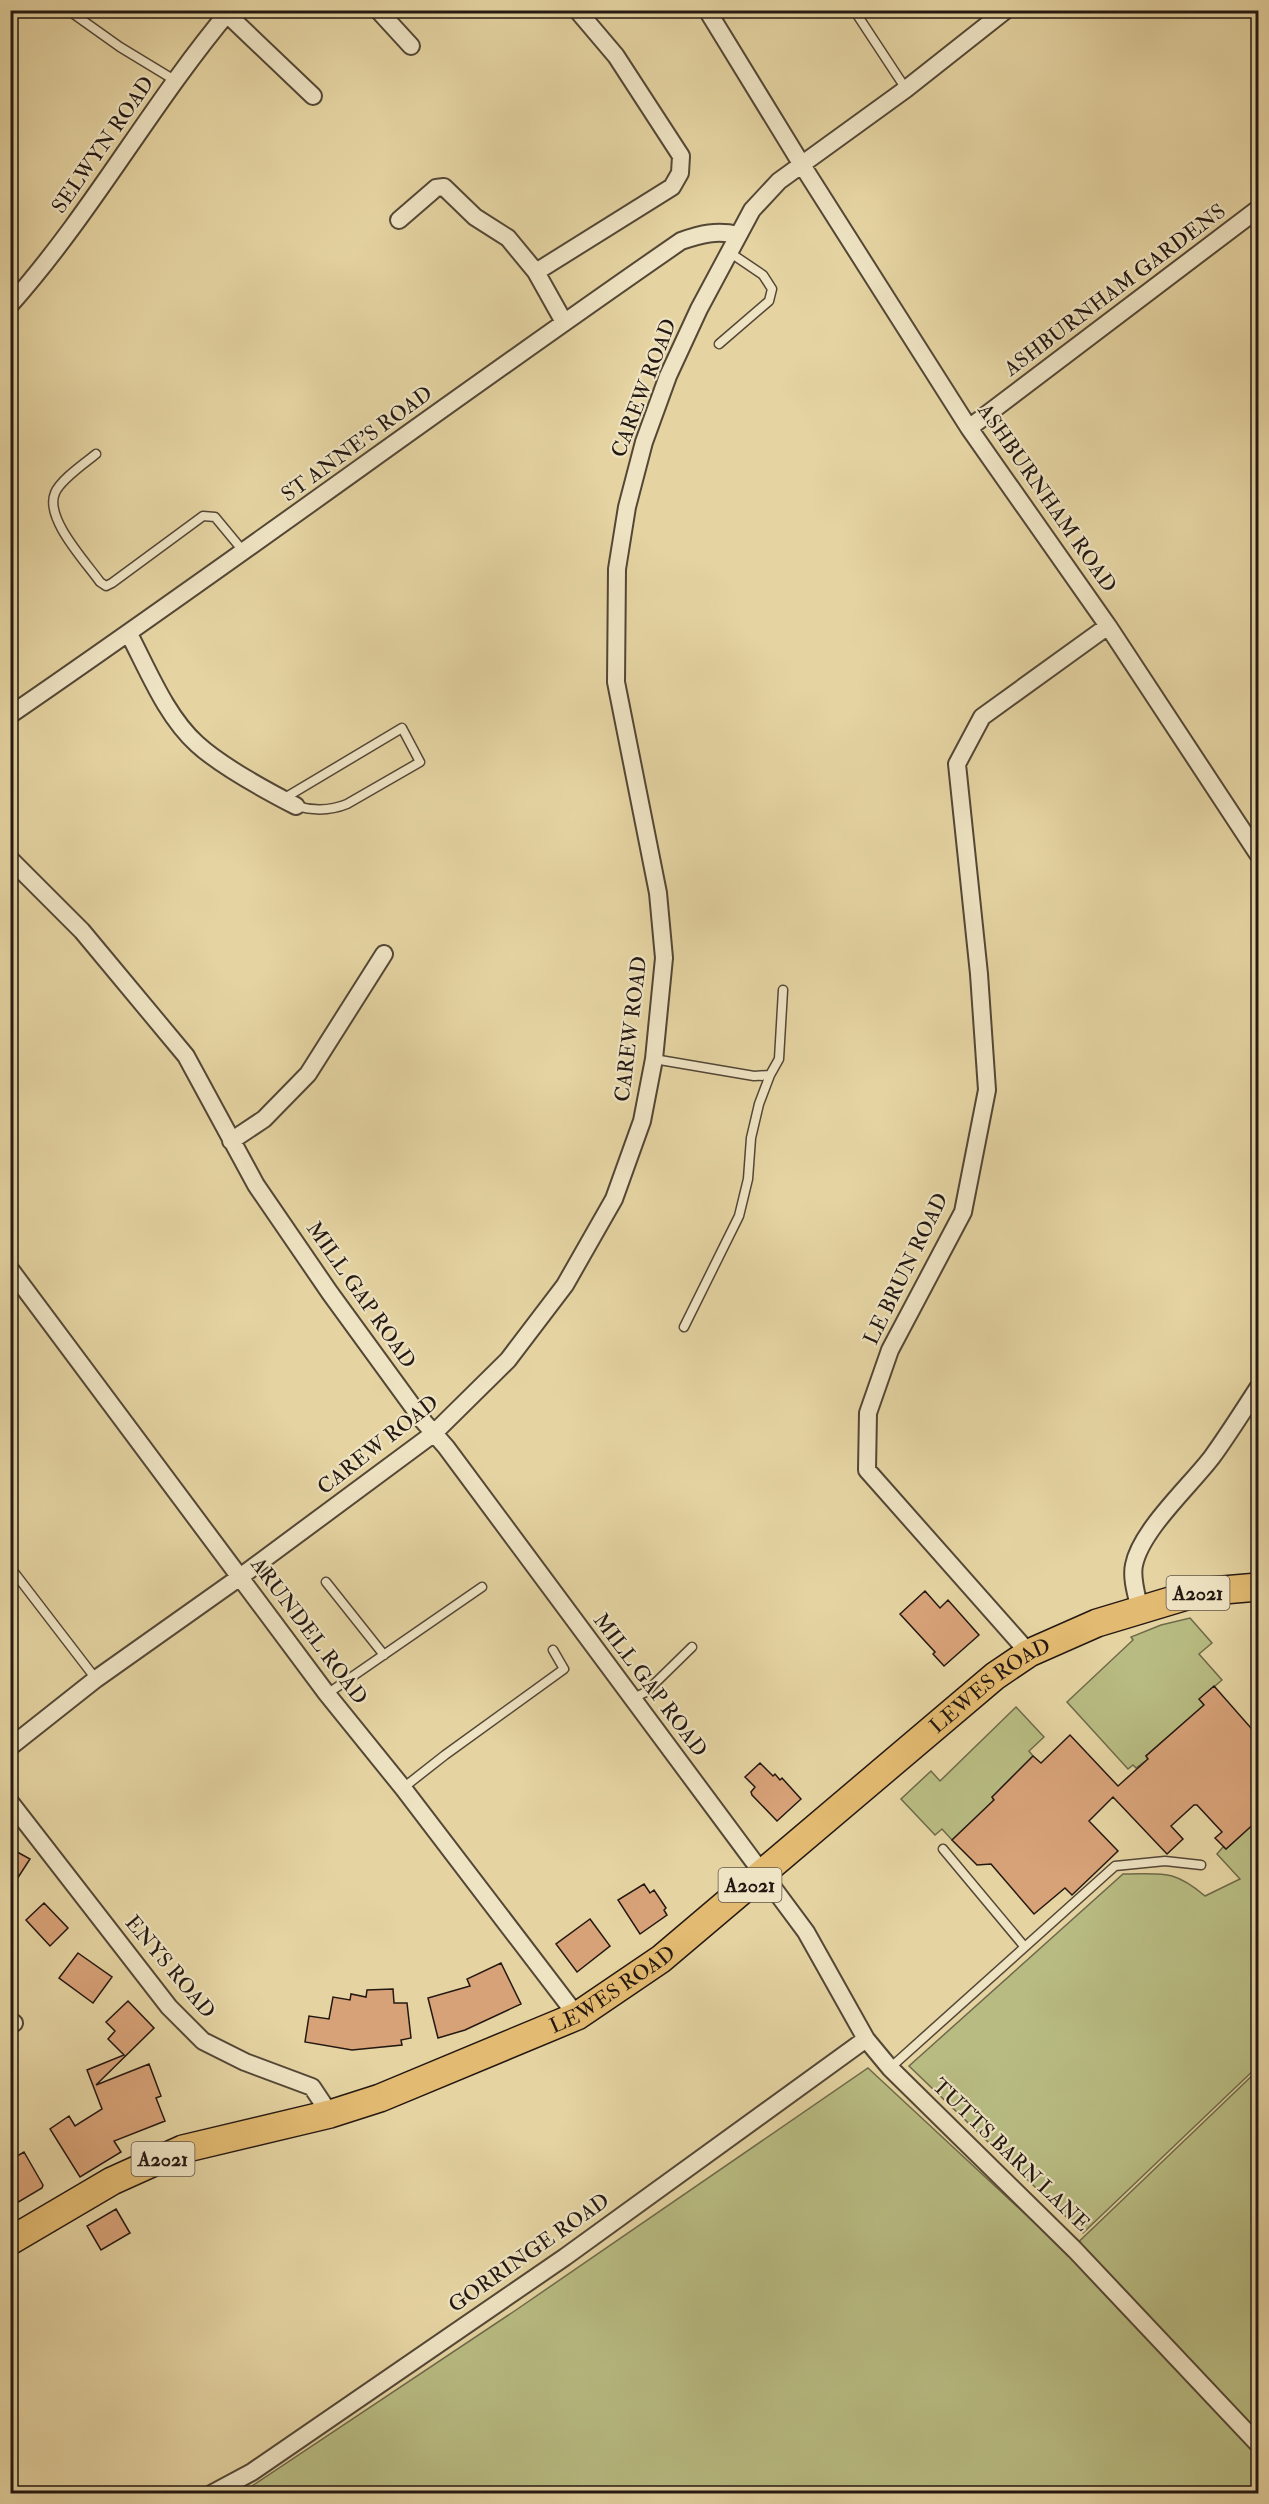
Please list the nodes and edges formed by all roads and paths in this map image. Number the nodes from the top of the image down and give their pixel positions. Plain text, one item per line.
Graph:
1 (68, 10) edge
2 (378, 10) edge
3 (577, 10) edge
4 (708, 10) edge
5 (854, 10) edge
6 (1006, 10) edge
7 (229, 12) edge
8 (411, 46) dead end
9 (176, 81) junction
10 (906, 89) junction
11 (313, 96) dead end
12 (802, 165) junction
13 (1258, 209) edge
14 (399, 220) dead end
15 (738, 236) junction
16 (729, 252) junction
17 (536, 272) junction
18 (10, 305) edge
19 (564, 322) junction
20 (719, 344) dead end
21 (969, 428) junction
22 (96, 454) dead end
23 (244, 552) junction
24 (1108, 626) junction
25 (129, 634) junction
26 (10, 715) edge
27 (289, 803) junction
28 (1258, 854) edge
29 (10, 859) edge
30 (384, 954) dead end
31 (783, 990) dead end
32 (654, 1059) junction
33 (770, 1075) junction
34 (231, 1141) junction
35 (10, 1269) edge
36 (684, 1327) dead end
37 (1258, 1388) edge
38 (433, 1434) junction
39 (10, 1567) edge
40 (240, 1577) junction
41 (326, 1582) dead end
42 (483, 1587) dead end
43 (1258, 1587) edge
44 (1140, 1610) junction
45 (692, 1647) dead end
46 (553, 1650) dead end
47 (1029, 1653) junction
48 (384, 1655) junction
49 (96, 1679) junction
50 (327, 1694) junction
51 (631, 1699) junction
52 (10, 1747) edge
53 (403, 1788) junction
54 (10, 1802) edge
55 (943, 1849) dead end
56 (1201, 1864) dead end
57 (764, 1874) junction
58 (1024, 1946) junction
59 (577, 2016) junction
60 (866, 2039) junction
61 (890, 2068) junction
62 (330, 2114) junction
63 (10, 2241) edge
64 (1258, 2444) edge
65 (212, 2493) edge

1 - 9 lane
2 - 8 street
3 - 17 street
4 - 12 street, ASHBURNHAM ROAD
5 - 10 lane
6 - 10 street, CAREW ROAD
7 - 9 street, SELWYN ROAD
7 - 11 street
9 - 18 street, SELWYN ROAD
10 - 12 street, CAREW ROAD
12 - 15 street, CAREW ROAD
12 - 21 street, ASHBURNHAM ROAD
13 - 21 street, ASHBURNHAM GARDENS
14 - 17 street
15 - 16 street, CAREW ROAD
15 - 19 street, ST ANNE'S ROAD
16 - 20 lane
16 - 32 street, CAREW ROAD
17 - 19 street
19 - 23 street, ST ANNE'S ROAD
21 - 24 street, ASHBURNHAM ROAD
22 - 23 lane
23 - 25 street, ST ANNE'S ROAD
24 - 28 street, ASHBURNHAM ROAD
24 - 47 street, LE BRUN ROAD
25 - 26 street, ST ANNE'S ROAD
25 - 27 street
27 - 27 lane
29 - 34 street, MILL GAP ROAD
30 - 34 street
31 - 33 lane
32 - 33 lane
32 - 38 street, CAREW ROAD
33 - 36 lane
34 - 38 street, MILL GAP ROAD
35 - 40 street, ARUNDEL ROAD
37 - 44 street
38 - 40 street, CAREW ROAD
38 - 51 street, MILL GAP ROAD
39 - 49 lane
40 - 49 street, CAREW ROAD
40 - 50 street, ARUNDEL ROAD
41 - 48 lane
42 - 48 lane
43 - 44 main road, A2021
44 - 47 main road, LEWES ROAD / A2021
45 - 51 lane
46 - 53 lane
47 - 57 main road, LEWES ROAD / A2021
48 - 50 lane
49 - 52 street, CAREW ROAD
50 - 53 street, ARUNDEL ROAD
51 - 57 street, MILL GAP ROAD
53 - 59 street, ARUNDEL ROAD
54 - 62 street, ENYS ROAD
55 - 58 lane
56 - 58 lane
57 - 59 main road, LEWES ROAD / A2021
57 - 60 street, TUTTS BARN LANE
58 - 61 lane
59 - 62 main road, LEWES ROAD / A2021
60 - 61 street, TUTTS BARN LANE
60 - 65 street, GORRINGE ROAD
61 - 64 street, TUTTS BARN LANE
62 - 63 main road, LEWES ROAD / A2021

